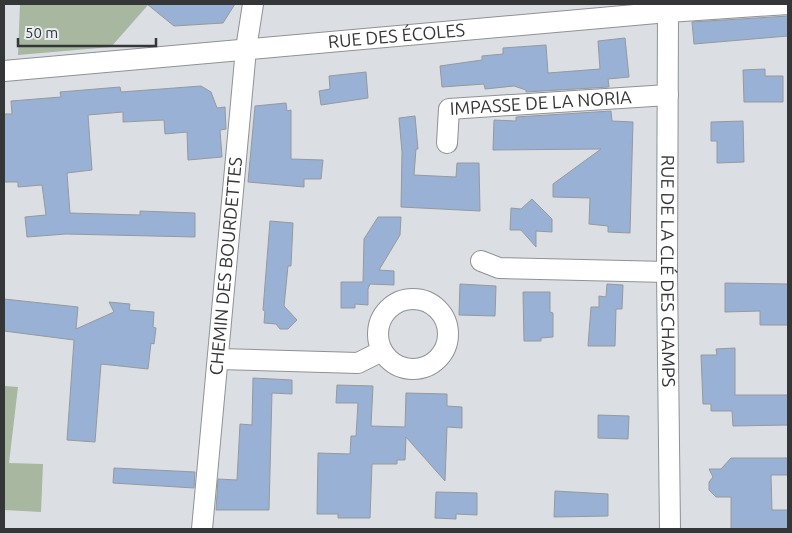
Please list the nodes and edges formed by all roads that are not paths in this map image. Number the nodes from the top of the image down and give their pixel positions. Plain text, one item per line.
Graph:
1 (253, 4) edge
2 (788, 4) edge
3 (768, 5) edge
4 (668, 12) junction
5 (246, 49) junction
6 (4, 71) edge
7 (668, 95) junction
8 (447, 143) dead end
9 (481, 261) dead end
10 (667, 272) junction
11 (382, 351) dead end
12 (218, 359) junction
13 (202, 529) edge
14 (670, 529) edge

1 - 5 street, CHEMIN DES BOURDETTES
2 - 3 street, RUE DES ÉCOLES
3 - 4 street, RUE DES ÉCOLES
4 - 5 street, RUE DES ÉCOLES
4 - 7 street, RUE DE LA CLÉ DES CHAMPS
5 - 6 street, RUE DES ÉCOLES
5 - 12 street, CHEMIN DES BOURDETTES
7 - 8 street, IMPASSE DE LA NORIA
7 - 10 street, RUE DE LA CLÉ DES CHAMPS
9 - 10 street
10 - 14 street, RUE DE LA CLÉ DES CHAMPS
11 - 12 street
12 - 13 street, CHEMIN DES BOURDETTES

